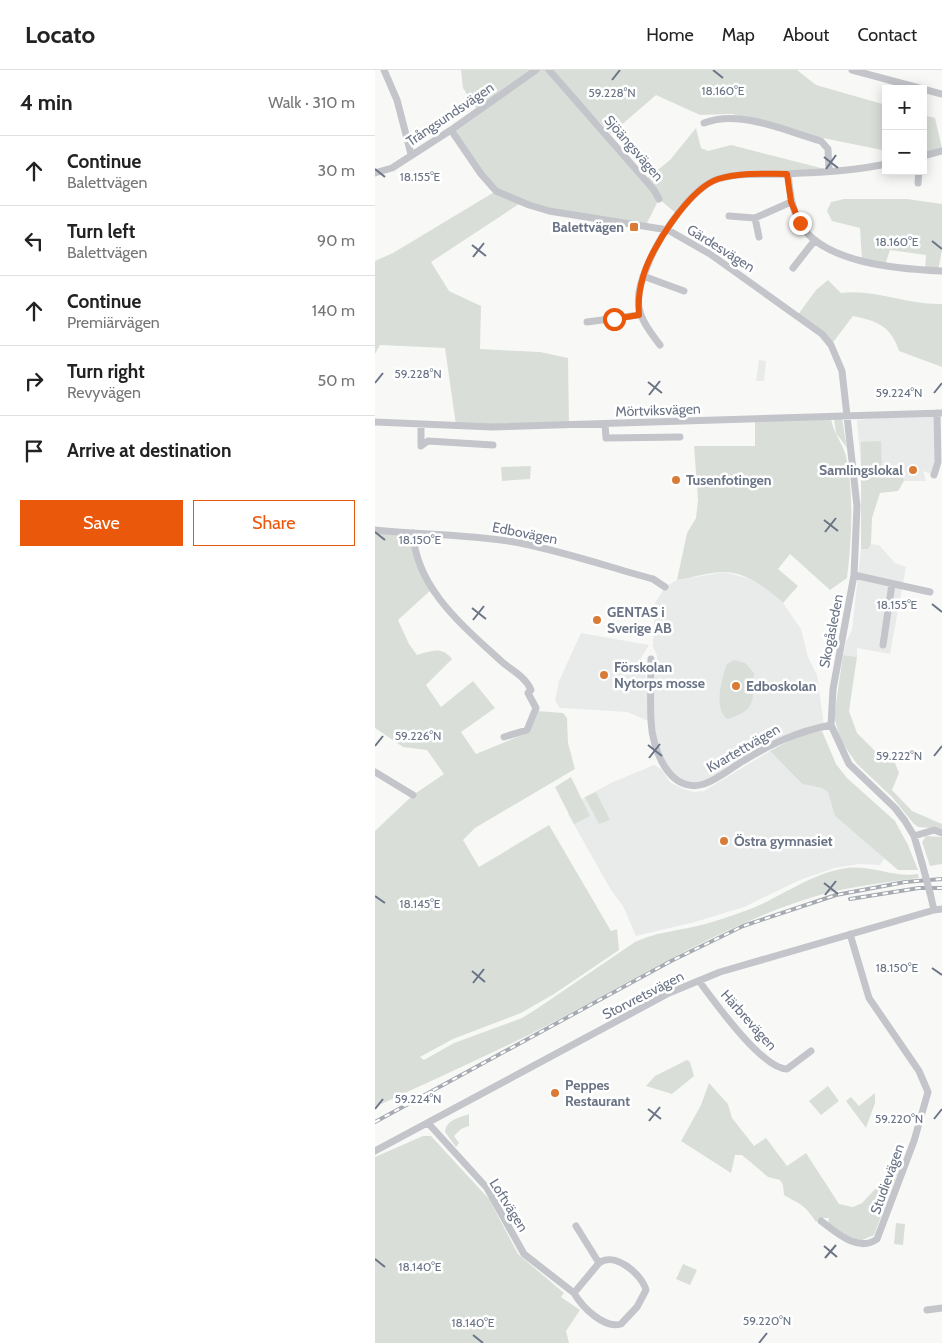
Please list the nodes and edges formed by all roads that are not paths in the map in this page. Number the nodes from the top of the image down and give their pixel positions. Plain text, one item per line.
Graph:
1 (384, 70) edge
2 (536, 70) edge
3 (549, 70) edge
4 (852, 70) edge
5 (908, 85) edge
6 (927, 90) edge
7 (942, 94) edge
8 (703, 123) dead end
9 (451, 130) junction
10 (942, 151) edge
11 (411, 154) junction
12 (927, 155) edge
13 (882, 164) edge
14 (829, 170) junction
15 (375, 173) edge
16 (787, 174) junction
17 (919, 175) edge
18 (918, 183) dead end
19 (659, 199) dead end
20 (791, 202) junction
21 (729, 216) dead end
22 (755, 218) junction
23 (668, 230) junction
24 (759, 237) dead end
25 (815, 240) junction
26 (793, 268) dead end
27 (942, 271) edge
28 (643, 276) junction
29 (684, 290) dead end
30 (639, 315) junction
31 (587, 322) dead end
32 (660, 345) dead end
33 (939, 413) edge
34 (847, 415) junction
35 (375, 422) edge
36 (421, 424) junction
37 (605, 424) junction
38 (680, 438) dead end
39 (493, 445) dead end
40 (934, 475) dead end
41 (375, 530) edge
42 (413, 533) junction
43 (854, 576) junction
44 (892, 584) junction
45 (665, 586) dead end
46 (930, 592) dead end
47 (883, 646) dead end
48 (651, 659) dead end
49 (831, 725) junction
50 (503, 737) dead end
51 (375, 772) edge
52 (413, 795) dead end
53 (942, 833) edge
54 (914, 836) junction
55 (942, 909) edge
56 (933, 910) junction
57 (850, 934) junction
58 (699, 981) junction
59 (811, 1051) dead end
60 (428, 1122) junction
61 (375, 1151) edge
62 (821, 1221) dead end
63 (576, 1226) dead end
64 (599, 1263) junction
65 (573, 1293) junction
66 (942, 1308) edge
67 (927, 1310) dead end

1 - 11 street
2 - 9 street, Trångsundsvägen
3 - 19 street, Sjöängsvägen
4 - 5 street
6 - 7 street
8 - 14 street
9 - 11 street, Trångsundsvägen
9 - 23 street, Gärdesvägen
10 - 12 street
11 - 15 street, Trångsundsvägen
13 - 14 street
14 - 16 street
16 - 20 street
16 - 23 street
17 - 18 street
20 - 22 street
20 - 25 street
21 - 22 street
22 - 24 street
23 - 28 street
23 - 34 street, Gärdesvägen
25 - 26 street
25 - 27 street
28 - 29 street
28 - 30 street
30 - 31 street
30 - 32 street
33 - 34 street, Mörtviksvägen
33 - 40 street
34 - 37 street, Mörtviksvägen
34 - 43 street, Skogåsleden
35 - 36 street, Mörtviksvägen
36 - 37 street, Mörtviksvägen
36 - 39 street
37 - 38 street
41 - 42 street, Edbovägen
42 - 45 street, Edbovägen
42 - 50 street
43 - 44 street
43 - 49 street, Skogåsleden
44 - 46 street
44 - 47 street
48 - 49 street, Kvartettvägen
49 - 54 street, Skogåsleden
51 - 52 street
53 - 54 street
54 - 56 street, Skogåsleden, bridge
55 - 56 street, Storvretsvägen
56 - 57 street, Storvretsvägen
57 - 58 street, Storvretsvägen
57 - 62 street, Studievägen
58 - 59 street, Härbrevägen
58 - 60 street, Storvretsvägen
60 - 61 street, Storvretsvägen
60 - 65 street, Loftvägen
63 - 64 street
64 - 65 street
64 - 65 street, Loftvägen
66 - 67 street

